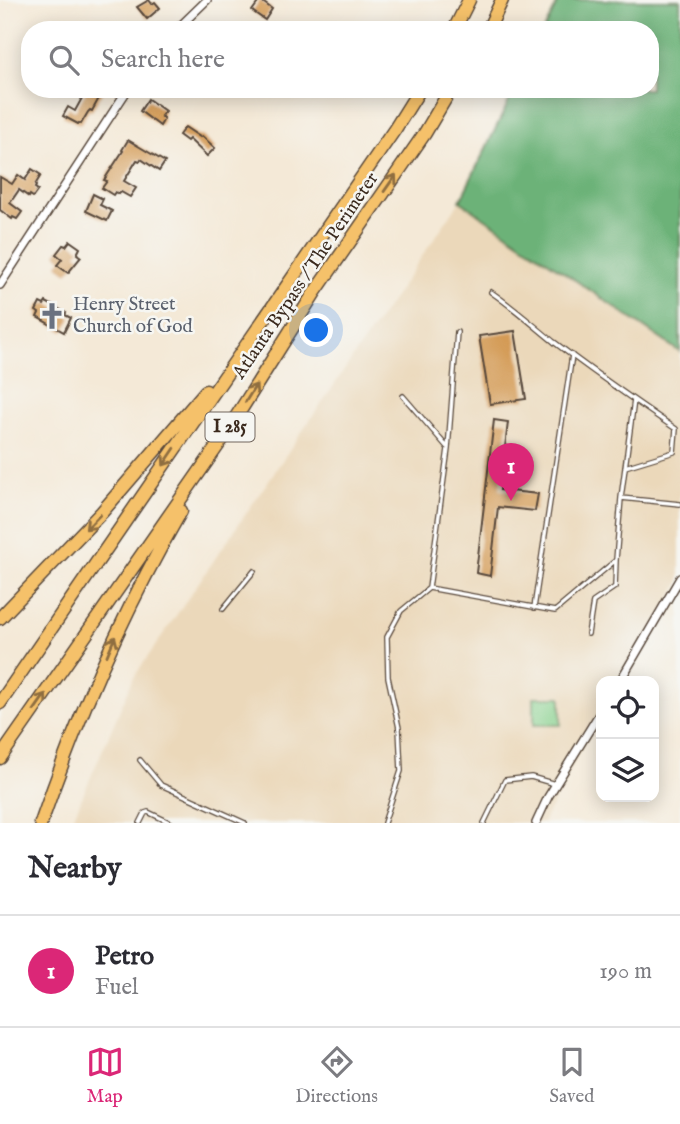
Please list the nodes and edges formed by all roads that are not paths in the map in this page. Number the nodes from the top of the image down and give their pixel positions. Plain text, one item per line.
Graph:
1 (207, 0) edge
2 (469, 0) edge
3 (502, 0) edge
4 (185, 21) edge
5 (458, 21) edge
6 (492, 21) edge
7 (122, 98) edge
8 (414, 98) edge
9 (446, 98) edge
10 (0, 285) edge
11 (491, 292) dead end
12 (457, 332) dead end
13 (249, 340) junction
14 (572, 355) junction
15 (403, 396) dead end
16 (634, 400) junction
17 (221, 441) junction
18 (449, 449) junction
19 (625, 467) junction
20 (621, 498) junction
21 (680, 504) edge
22 (616, 560) junction
23 (254, 571) dead end
24 (680, 578) edge
25 (429, 588) junction
26 (534, 608) junction
27 (223, 609) dead end
28 (0, 618) edge
29 (588, 634) dead end
30 (623, 676) edge
31 (0, 703) edge
32 (596, 719) edge
33 (0, 758) edge
34 (140, 761) dead end
35 (557, 784) junction
36 (41, 823) edge
37 (140, 823) edge
38 (171, 823) edge
39 (245, 823) edge
40 (384, 823) edge
41 (484, 823) edge
42 (536, 823) edge

1 - 4 street
2 - 5 highway
3 - 6 highway
7 - 10 street
8 - 13 highway, Atlanta Bypass / The Perimeter / I 285
17 -> 9 highway, Atlanta Bypass / The Perimeter / I 285
11 - 14 lane
12 - 18 lane
13 -> 28 highway
13 -> 31 highway, Atlanta Bypass / The Perimeter / I 285
14 - 16 lane
14 - 26 lane
15 - 18 lane
16 - 19 lane
16 - 19 lane
33 -> 17 highway, Atlanta Bypass / The Perimeter / I 285
36 -> 17 highway
18 - 25 lane
19 - 20 lane
20 - 21 lane
20 - 22 lane
22 - 26 lane
22 - 29 lane
23 - 27 lane
24 - 30 street
25 - 26 lane
25 - 40 lane
32 - 35 street
34 - 39 lane
35 - 41 lane
35 - 42 street
37 - 38 lane

